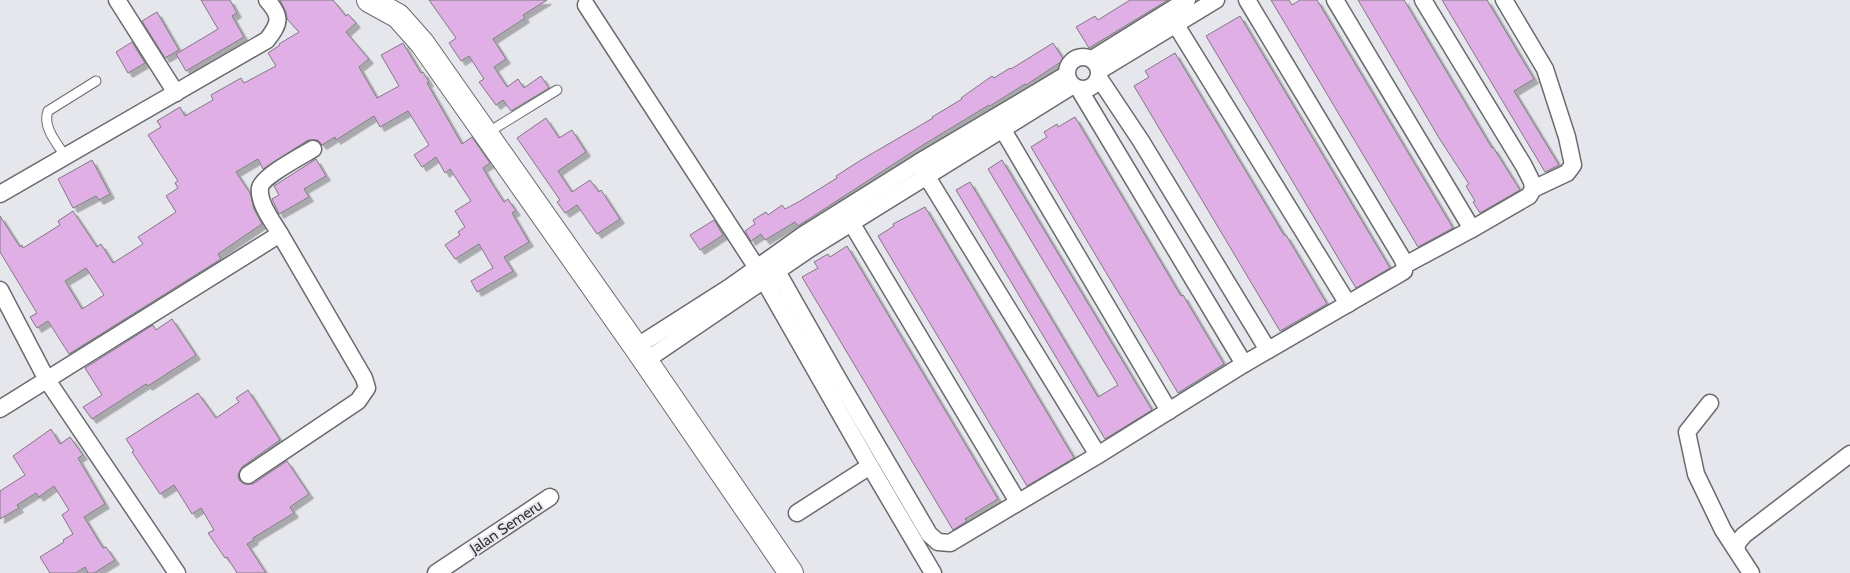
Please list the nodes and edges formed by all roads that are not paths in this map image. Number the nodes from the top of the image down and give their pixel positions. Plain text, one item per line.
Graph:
1 (117, 0) edge
2 (267, 0) edge
3 (370, 0) edge
4 (1186, 0) edge
5 (1216, 0) edge
6 (1247, 0) edge
7 (1336, 0) edge
8 (1422, 0) edge
9 (1504, 0) edge
10 (586, 5) dead end
11 (1176, 25) junction
12 (1097, 69) junction
13 (96, 81) dead end
14 (1072, 83) junction
15 (557, 90) dead end
16 (176, 93) junction
17 (1003, 130) junction
18 (487, 134) junction
19 (313, 149) dead end
20 (65, 156) junction
21 (922, 170) junction
22 (1533, 190) junction
23 (0, 194) edge
24 (1182, 210) junction
25 (852, 224) junction
26 (1160, 225) junction
27 (1472, 229) junction
28 (280, 234) junction
29 (1405, 265) junction
30 (767, 270) junction
31 (0, 290) edge
32 (1348, 304) junction
33 (1268, 350) junction
34 (641, 354) junction
35 (1244, 364) junction
36 (47, 380) junction
37 (1710, 403) dead end
38 (0, 409) edge
39 (1169, 411) junction
40 (1850, 454) edge
41 (1098, 455) junction
42 (870, 466) junction
43 (248, 475) dead end
44 (550, 497) dead end
45 (1018, 502) junction
46 (797, 513) dead end
47 (1736, 549) junction
48 (177, 573) edge
49 (436, 573) edge
50 (791, 573) edge
51 (934, 573) edge
52 (1751, 573) edge

1 - 16 street
2 - 16 street
3 - 18 street
4 - 12 street
5 - 11 street
6 - 29 street
7 - 27 street
8 - 22 street
9 - 22 street
10 - 30 street
11 - 12 street
11 - 32 street
12 - 14 street
12 - 14 street
12 - 24 street
13 - 20 lane
14 - 17 street
14 - 21 street
14 - 26 street
15 - 18 lane
16 - 20 street
17 - 21 street
17 - 39 street
18 - 34 street
19 - 28 street
20 - 23 street
21 - 25 street
21 - 30 street
21 - 41 street
22 - 27 street
24 - 26 street
24 - 33 street
25 - 30 street
25 - 45 street
26 - 35 street
27 - 29 street
28 - 36 street
28 - 43 street
29 - 32 street
30 - 34 street
30 - 42 street
30 - 45 street
31 - 36 street
32 - 33 street
33 - 35 street
34 - 50 street
35 - 39 street
36 - 38 street
36 - 48 street
37 - 47 street
39 - 41 street
40 - 47 street
41 - 45 street
42 - 46 street
42 - 51 street
44 - 49 street, Jalan Semeru
47 - 52 street

